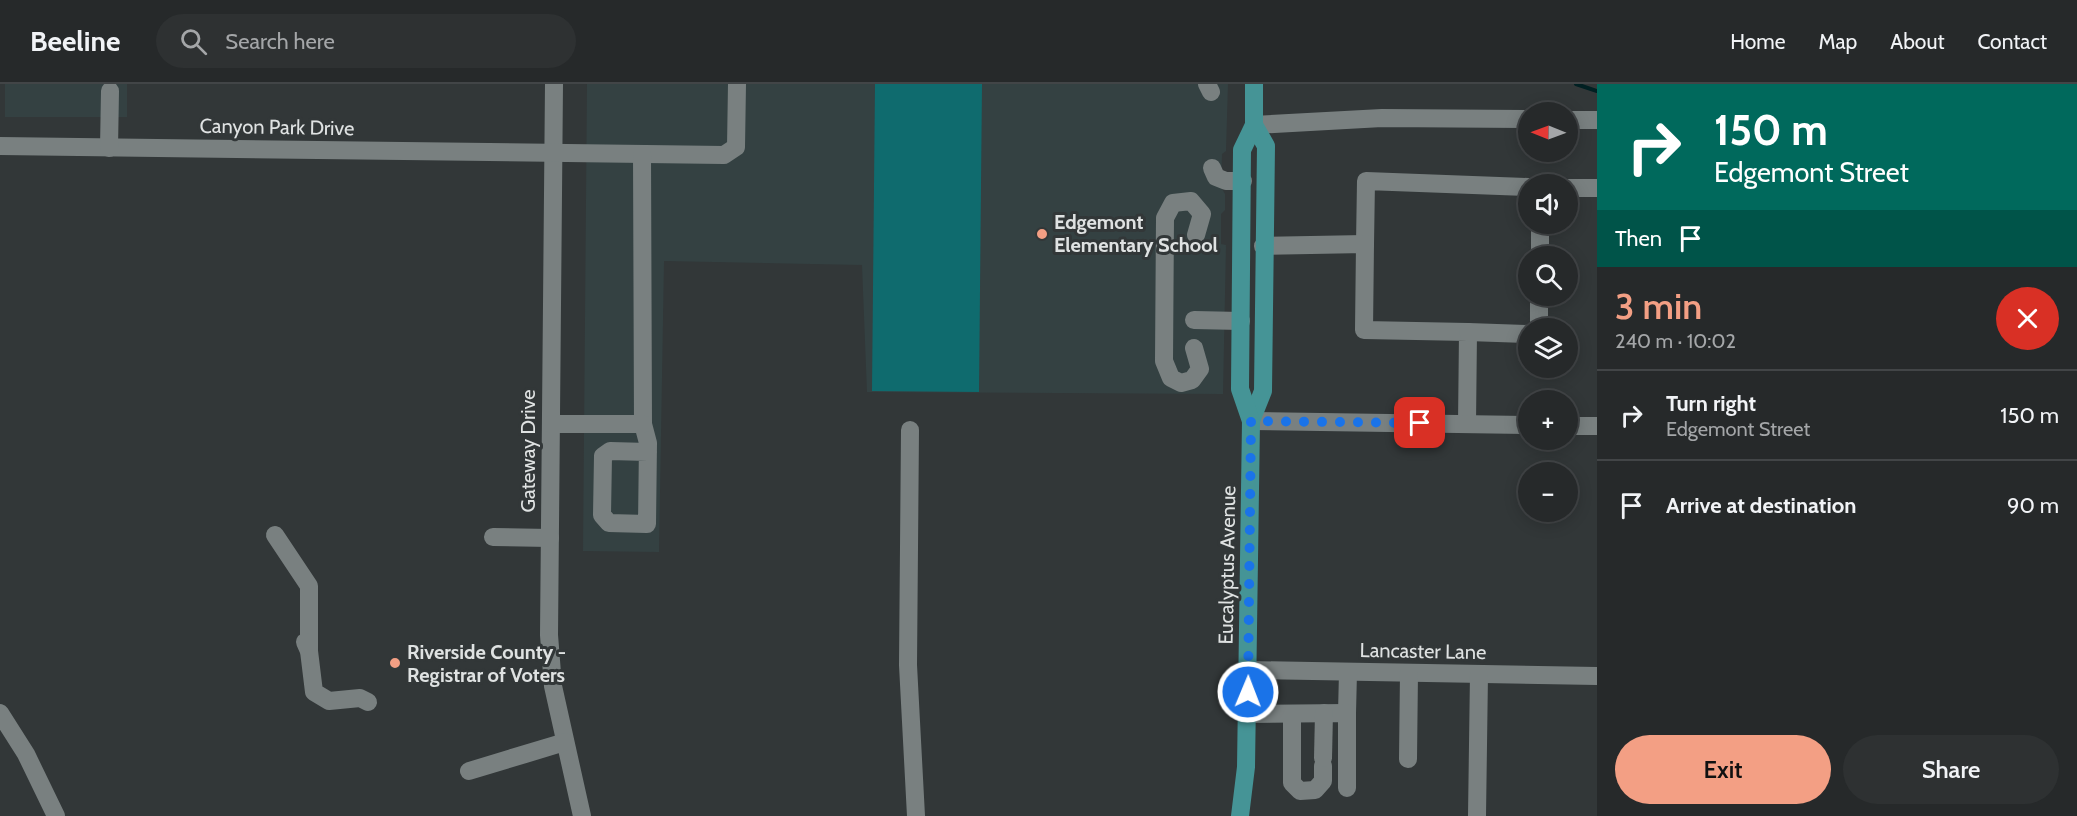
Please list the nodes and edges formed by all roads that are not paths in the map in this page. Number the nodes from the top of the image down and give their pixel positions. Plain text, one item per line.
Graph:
1 (554, 84) edge
2 (737, 84) edge
3 (1254, 84) edge
4 (110, 91) dead end
5 (1518, 119) edge
6 (1578, 120) edge
7 (1597, 120) edge
8 (1254, 125) junction
9 (0, 146) edge
10 (109, 148) junction
11 (553, 154) junction
12 (642, 154) junction
13 (1212, 168) dead end
14 (1243, 181) junction
15 (1518, 187) edge
16 (1578, 188) edge
17 (1597, 188) edge
18 (1196, 235) dead end
19 (1365, 244) junction
20 (1263, 246) junction
21 (1194, 320) dead end
22 (1241, 321) junction
23 (1468, 332) junction
24 (1518, 334) edge
25 (1194, 348) dead end
26 (1251, 421) junction
27 (551, 424) junction
28 (643, 424) junction
29 (1467, 424) junction
30 (1518, 425) edge
31 (1578, 426) edge
32 (1597, 426) edge
33 (910, 430) dead end
34 (648, 452) dead end
35 (274, 535) dead end
36 (493, 537) dead end
37 (550, 538) junction
38 (300, 634) dead end
39 (309, 651) junction
40 (1249, 670) junction
41 (1348, 672) junction
42 (1409, 673) junction
43 (1479, 674) junction
44 (1597, 676) edge
45 (368, 702) dead end
46 (0, 713) edge
47 (1324, 713) junction
48 (1347, 713) junction
49 (1248, 714) junction
50 (1292, 714) junction
51 (565, 742) junction
52 (1408, 759) dead end
53 (469, 771) dead end
54 (1347, 788) dead end
55 (56, 816) edge
56 (582, 816) edge
57 (916, 816) edge
58 (1240, 816) edge
59 (1477, 816) edge

1 - 11 street, Gateway Drive
2 - 12 street, Canyon Park Drive
3 - 8 main road, Eucalyptus Avenue
4 - 10 street
5 - 8 street
6 - 7 street
8 - 14 main road, Eucalyptus Avenue
8 - 20 main road, Eucalyptus Avenue
9 - 10 street, Canyon Park Drive
10 - 11 street, Canyon Park Drive
11 - 12 street, Canyon Park Drive
11 - 27 street, Gateway Drive
12 - 28 street
13 - 14 street
14 - 22 main road, Eucalyptus Avenue
15 - 19 street
16 - 17 street
18 - 25 street
19 - 20 street
19 - 23 street
20 - 26 main road, Eucalyptus Avenue
21 - 22 street
22 - 26 main road, Eucalyptus Avenue
23 - 24 street
23 - 29 street
26 - 29 street
26 - 40 main road, Eucalyptus Avenue
27 - 28 street
27 - 37 street, Gateway Drive
28 - 34 street
29 - 30 street
31 - 32 street
33 - 57 street
35 - 39 street
36 - 37 street
37 - 51 street, Gateway Drive
38 - 39 street
39 - 45 street
40 - 41 street, Lancaster Lane
40 - 49 main road, Eucalyptus Avenue
41 - 42 street, Lancaster Lane
41 - 48 street
42 - 43 street, Lancaster Lane
42 - 52 street
43 - 44 street, Lancaster Lane
43 - 59 street
46 - 55 street
47 - 48 street
47 - 50 street
47 - 50 street
48 - 54 street
49 - 50 street
49 - 58 main road, Eucalyptus Avenue
51 - 53 street
51 - 56 street, Gateway Drive

